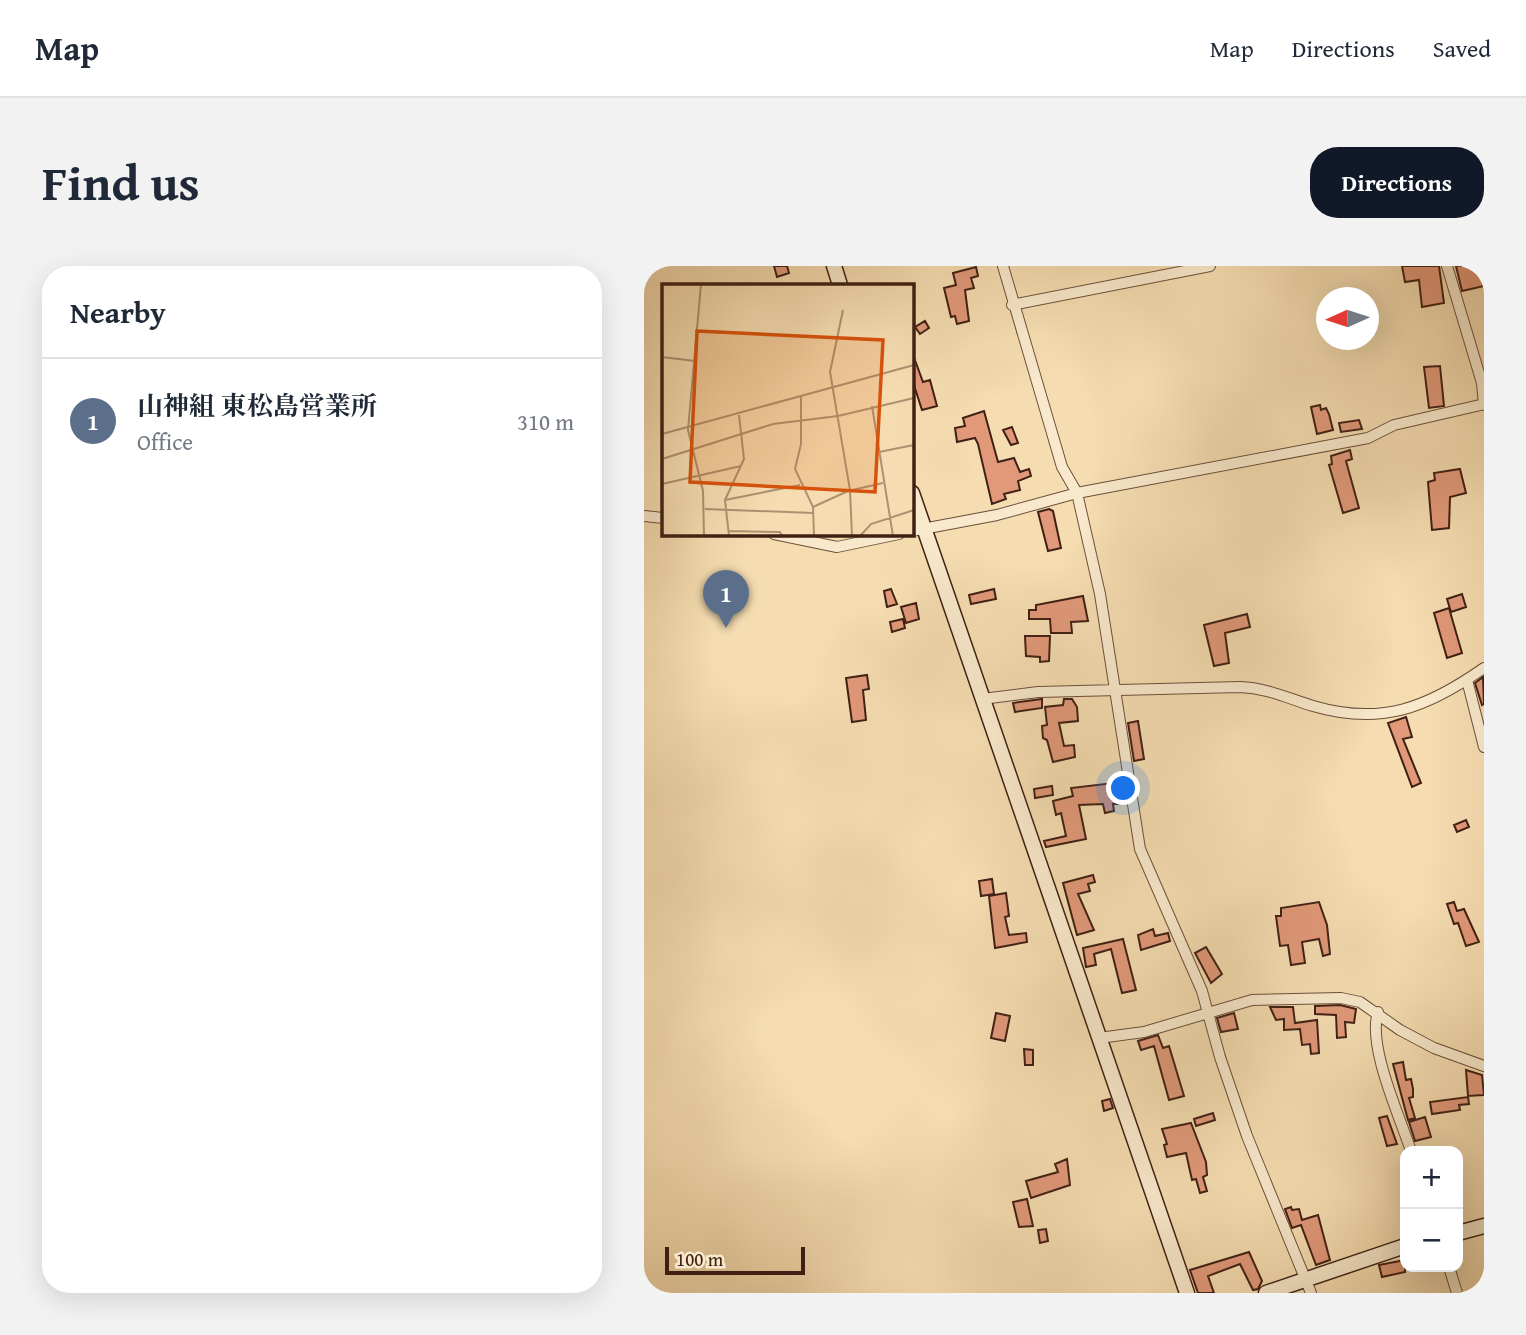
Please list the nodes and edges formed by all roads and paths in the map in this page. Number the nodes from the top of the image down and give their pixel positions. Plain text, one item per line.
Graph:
1 (834, 266) edge
2 (1003, 266) edge
3 (1210, 266) edge
4 (1447, 266) edge
5 (840, 284) edge
6 (1012, 305) junction
7 (1484, 405) edge
8 (1077, 494) junction
9 (914, 505) edge
10 (644, 516) edge
11 (662, 518) edge
12 (918, 530) edge
13 (784, 536) edge
14 (889, 536) edge
15 (1484, 668) edge
16 (1467, 680) junction
17 (1114, 690) junction
18 (982, 699) junction
19 (1484, 747) edge
20 (1208, 1012) junction
21 (1378, 1012) junction
22 (1099, 1038) junction
23 (1484, 1066) edge
24 (1409, 1146) edge
25 (1484, 1226) edge
26 (1463, 1232) edge
27 (1400, 1248) edge
28 (1450, 1272) edge
29 (1304, 1279) junction
30 (1187, 1293) edge
31 (1266, 1293) edge
32 (1311, 1293) edge
33 (1457, 1293) edge

1 - 5 street
2 - 6 street
3 - 6 street
4 - 7 street
6 - 8 street
7 - 8 street
8 - 12 street
8 - 17 street
9 - 12 street
10 - 11 street
12 - 18 street
13 - 14 street
15 - 16 street
16 - 17 street
16 - 19 street
17 - 18 street
17 - 20 street
18 - 22 street
20 - 21 street
20 - 22 street
20 - 29 street
21 - 23 street
21 - 24 street
22 - 30 street
25 - 26 street
27 - 29 street
28 - 33 street
29 - 31 street
29 - 32 street

